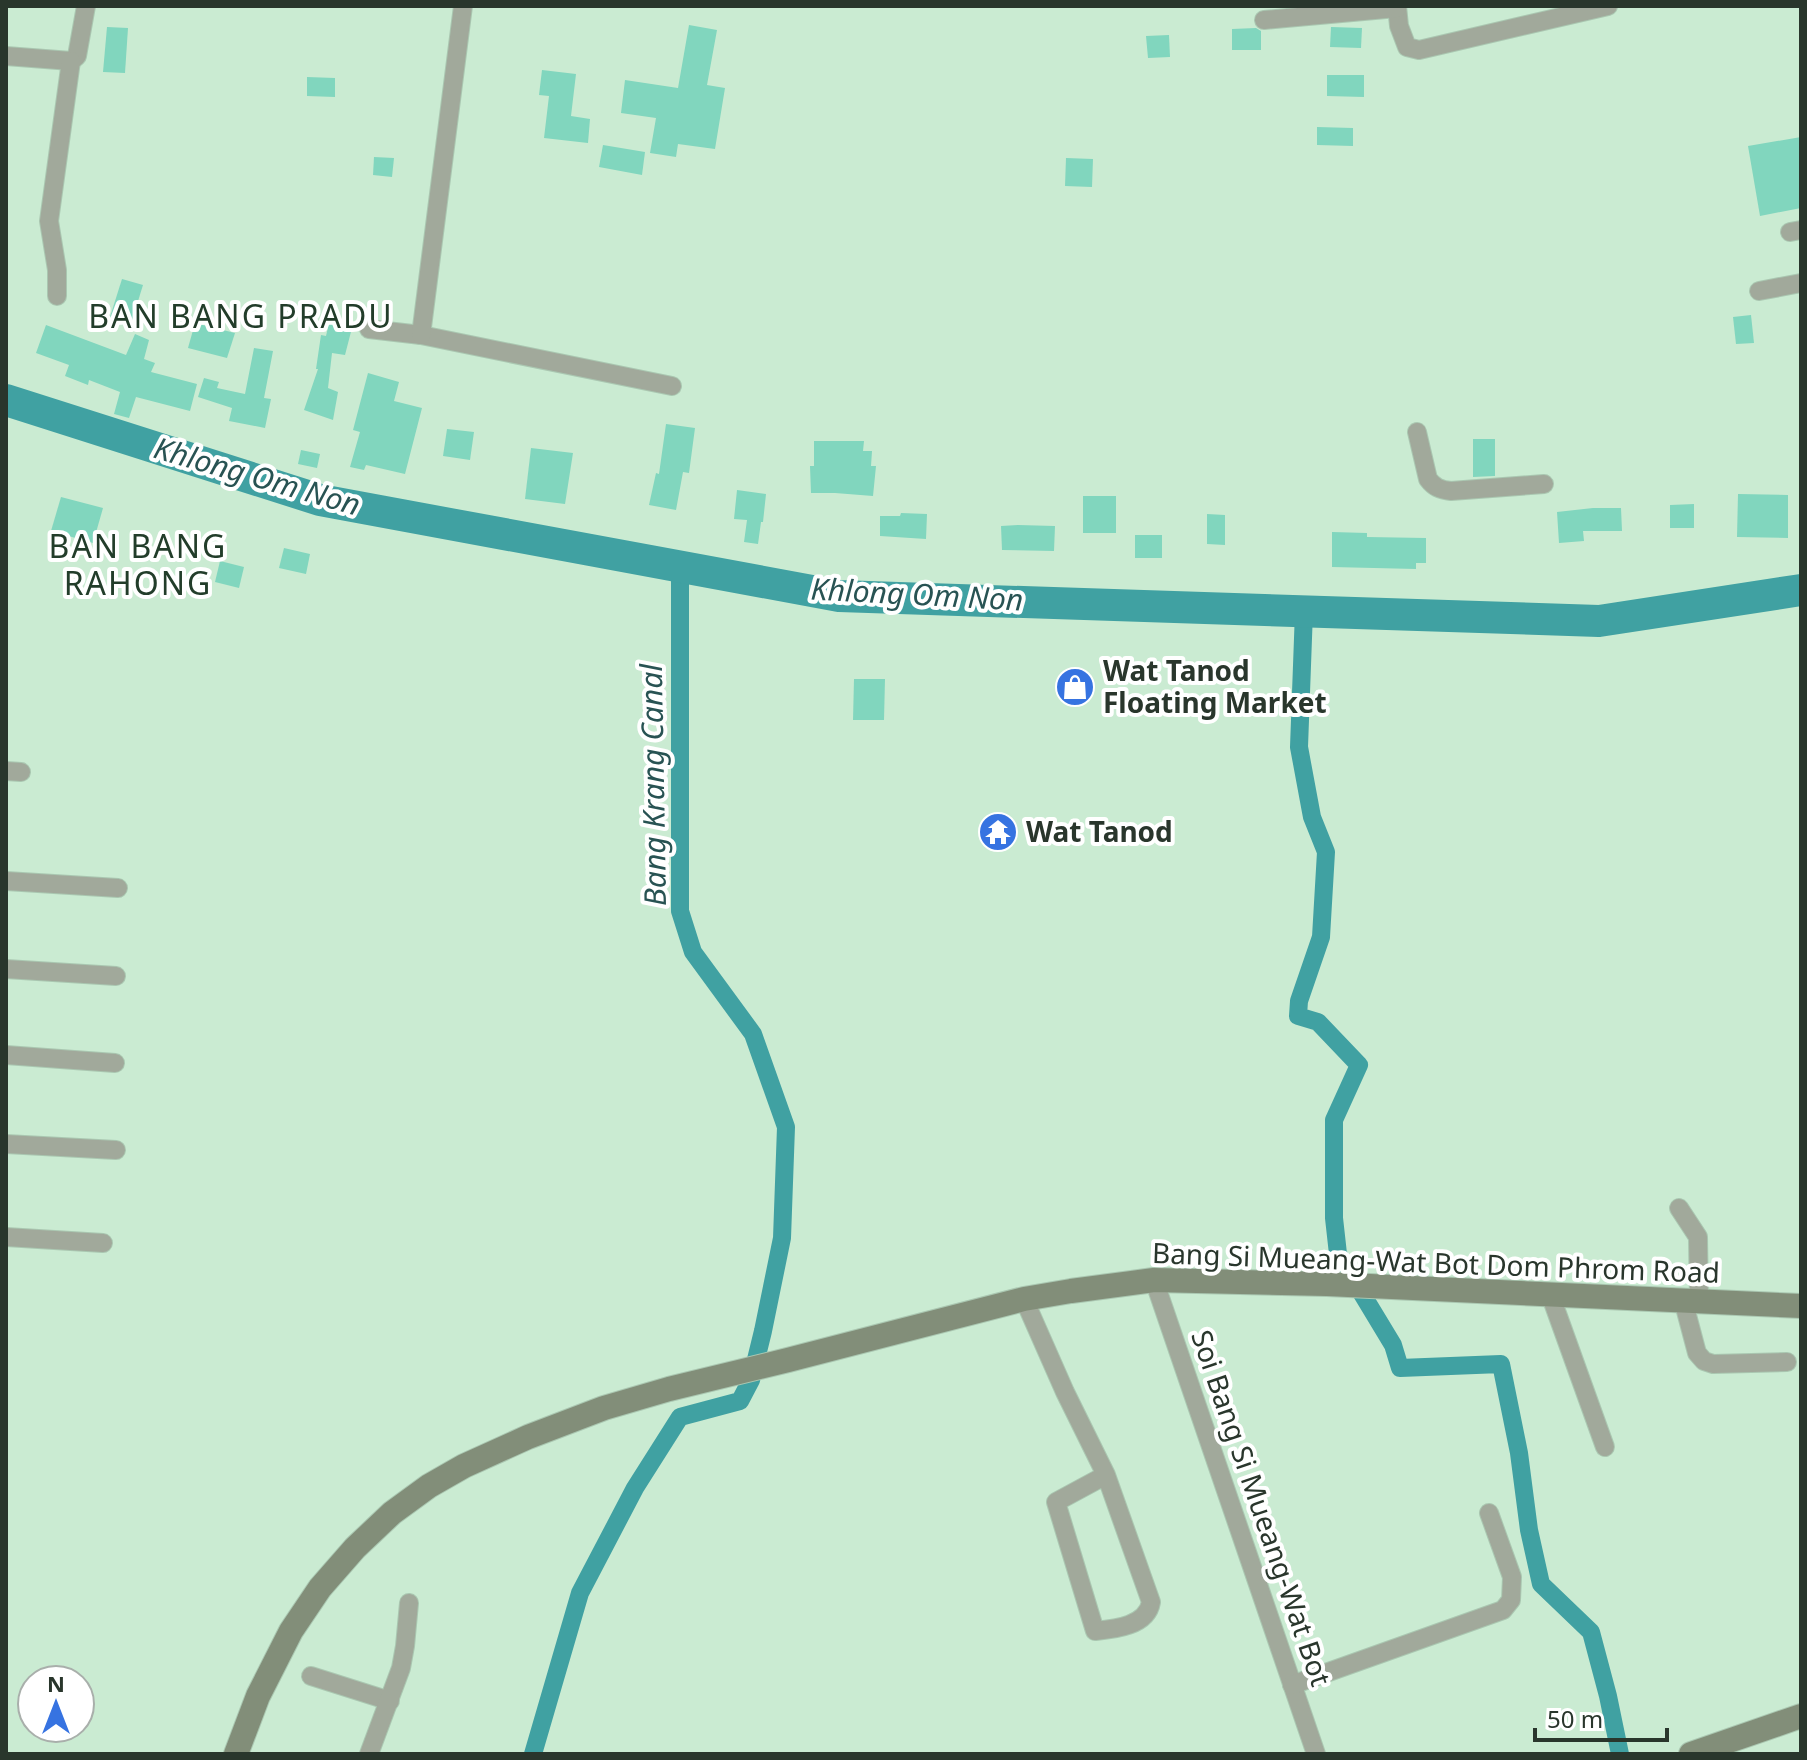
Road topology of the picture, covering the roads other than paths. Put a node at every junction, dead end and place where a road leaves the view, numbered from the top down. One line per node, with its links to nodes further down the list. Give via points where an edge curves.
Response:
1 (86, 6): 7 (street, via 77,56)
2 (463, 6): 12 (street)
3 (1608, 6): 4 (street, via 1419,50 1407,47)
4 (1397, 7): 5 (street)
5 (1264, 20)
6 (6, 56): 7 (street)
7 (71, 61): 10 (street, via 49,221)
8 (1801, 283): 9 (street)
9 (1759, 291)
10 (57, 296)
11 (369, 329): 12 (street)
12 (421, 335): 13 (street)
13 (672, 386)
14 (1417, 432): 15 (street, via 1428,479 1441,490)
15 (1544, 484)
16 (6, 881): 17 (street)
17 (118, 888)
18 (6, 969): 19 (street)
19 (116, 976)
20 (6, 1055): 21 (street)
21 (115, 1063)
22 (6, 1144): 23 (street)
23 (116, 1150)
24 (1679, 1208): 30 (street, via 1698,1237)
25 (6, 1237): 26 (street)
26 (103, 1243)
27 (1154, 1280): 28 (street, Bang Si Mueang-Wat Bot Dom Phrom Road); 29 (street, Bang Si Mueang-Wat Bot Dom Phrom Road); 38 (street, Soi Bang Si Mueang-Wat Bot)
28 (1550, 1294): 30 (street, Bang Si Mueang-Wat Bot Dom Phrom Road); 33 (street)
29 (1024, 1299): 34 (street); 41 (street, Bang Si Mueang-Wat Bot Dom Phrom Road, via 604,1408 528,1437 429,1486 392,1513 329,1578 291,1631)
30 (1691, 1301): 31 (street, Bang Si Mueang-Wat Bot Dom Phrom Road); 32 (street, via 1697,1353 1704,1361)
31 (1801, 1306)
32 (1787, 1362)
33 (1605, 1447)
34 (1106, 1475): 34 (street, via 1151,1602 1149,1610 1129,1625 1095,1631 1056,1502)
35 (1489, 1513): 38 (street, via 1512,1577 1511,1600 1503,1610)
36 (409, 1603): 39 (street, via 403,1657)
37 (311, 1676): 39 (street)
38 (1292, 1685): 43 (street, Soi Bang Si Mueang-Wat Bot)
39 (390, 1701): 42 (street)
40 (1801, 1716): 44 (street)
41 (236, 1754)
42 (369, 1754)
43 (1316, 1754)
44 (1691, 1754)

